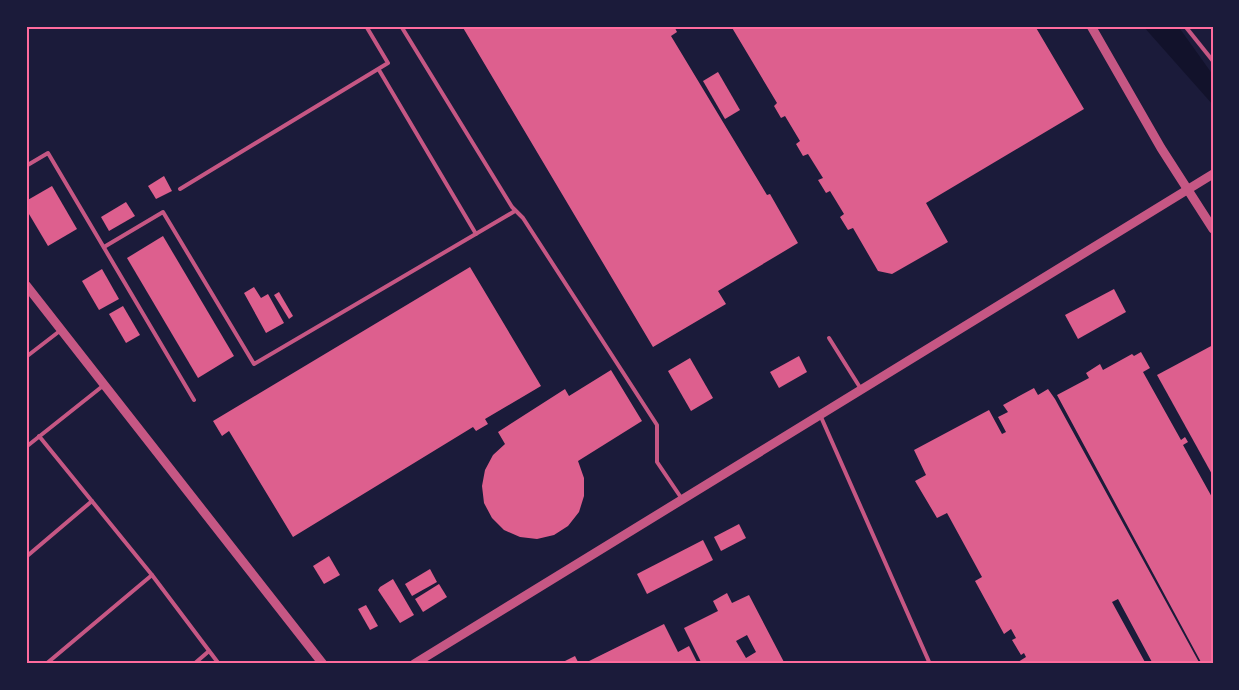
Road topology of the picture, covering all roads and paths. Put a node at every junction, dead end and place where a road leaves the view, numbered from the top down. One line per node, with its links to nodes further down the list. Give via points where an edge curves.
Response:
1 (366, 26): 6 (lane, via 388,63)
2 (401, 26): 11 (lane)
3 (1091, 26): 10 (street)
4 (1185, 26): 5 (lane)
5 (1213, 61)
6 (379, 70): 9 (lane); 13 (lane)
7 (26, 166): 14 (lane, via 48,153)
8 (1213, 174): 10 (street)
9 (180, 189)
10 (1187, 189): 12 (street); 20 (street)
11 (515, 211): 13 (lane); 25 (lane, via 523,218 657,425 657,462)
12 (1213, 229)
13 (476, 234): 14 (lane, via 254,364 164,212)
14 (104, 246): 21 (lane)
15 (26, 285): 16 (street)
16 (62, 330): 18 (lane); 19 (street)
17 (829, 338): 20 (lane)
18 (26, 357)
19 (104, 385): 23 (lane); 33 (street)
20 (862, 390): 22 (street)
21 (194, 400)
22 (820, 416): 25 (street); 35 (lane)
23 (39, 436): 24 (lane); 26 (lane)
24 (26, 447)
25 (682, 500): 34 (street)
26 (92, 501): 27 (lane); 28 (lane)
27 (26, 557)
28 (152, 575): 29 (lane); 30 (lane)
29 (209, 650): 31 (lane); 32 (lane)
30 (46, 664)
31 (194, 664)
32 (219, 664)
33 (323, 664)
34 (414, 664)
35 (930, 664)

